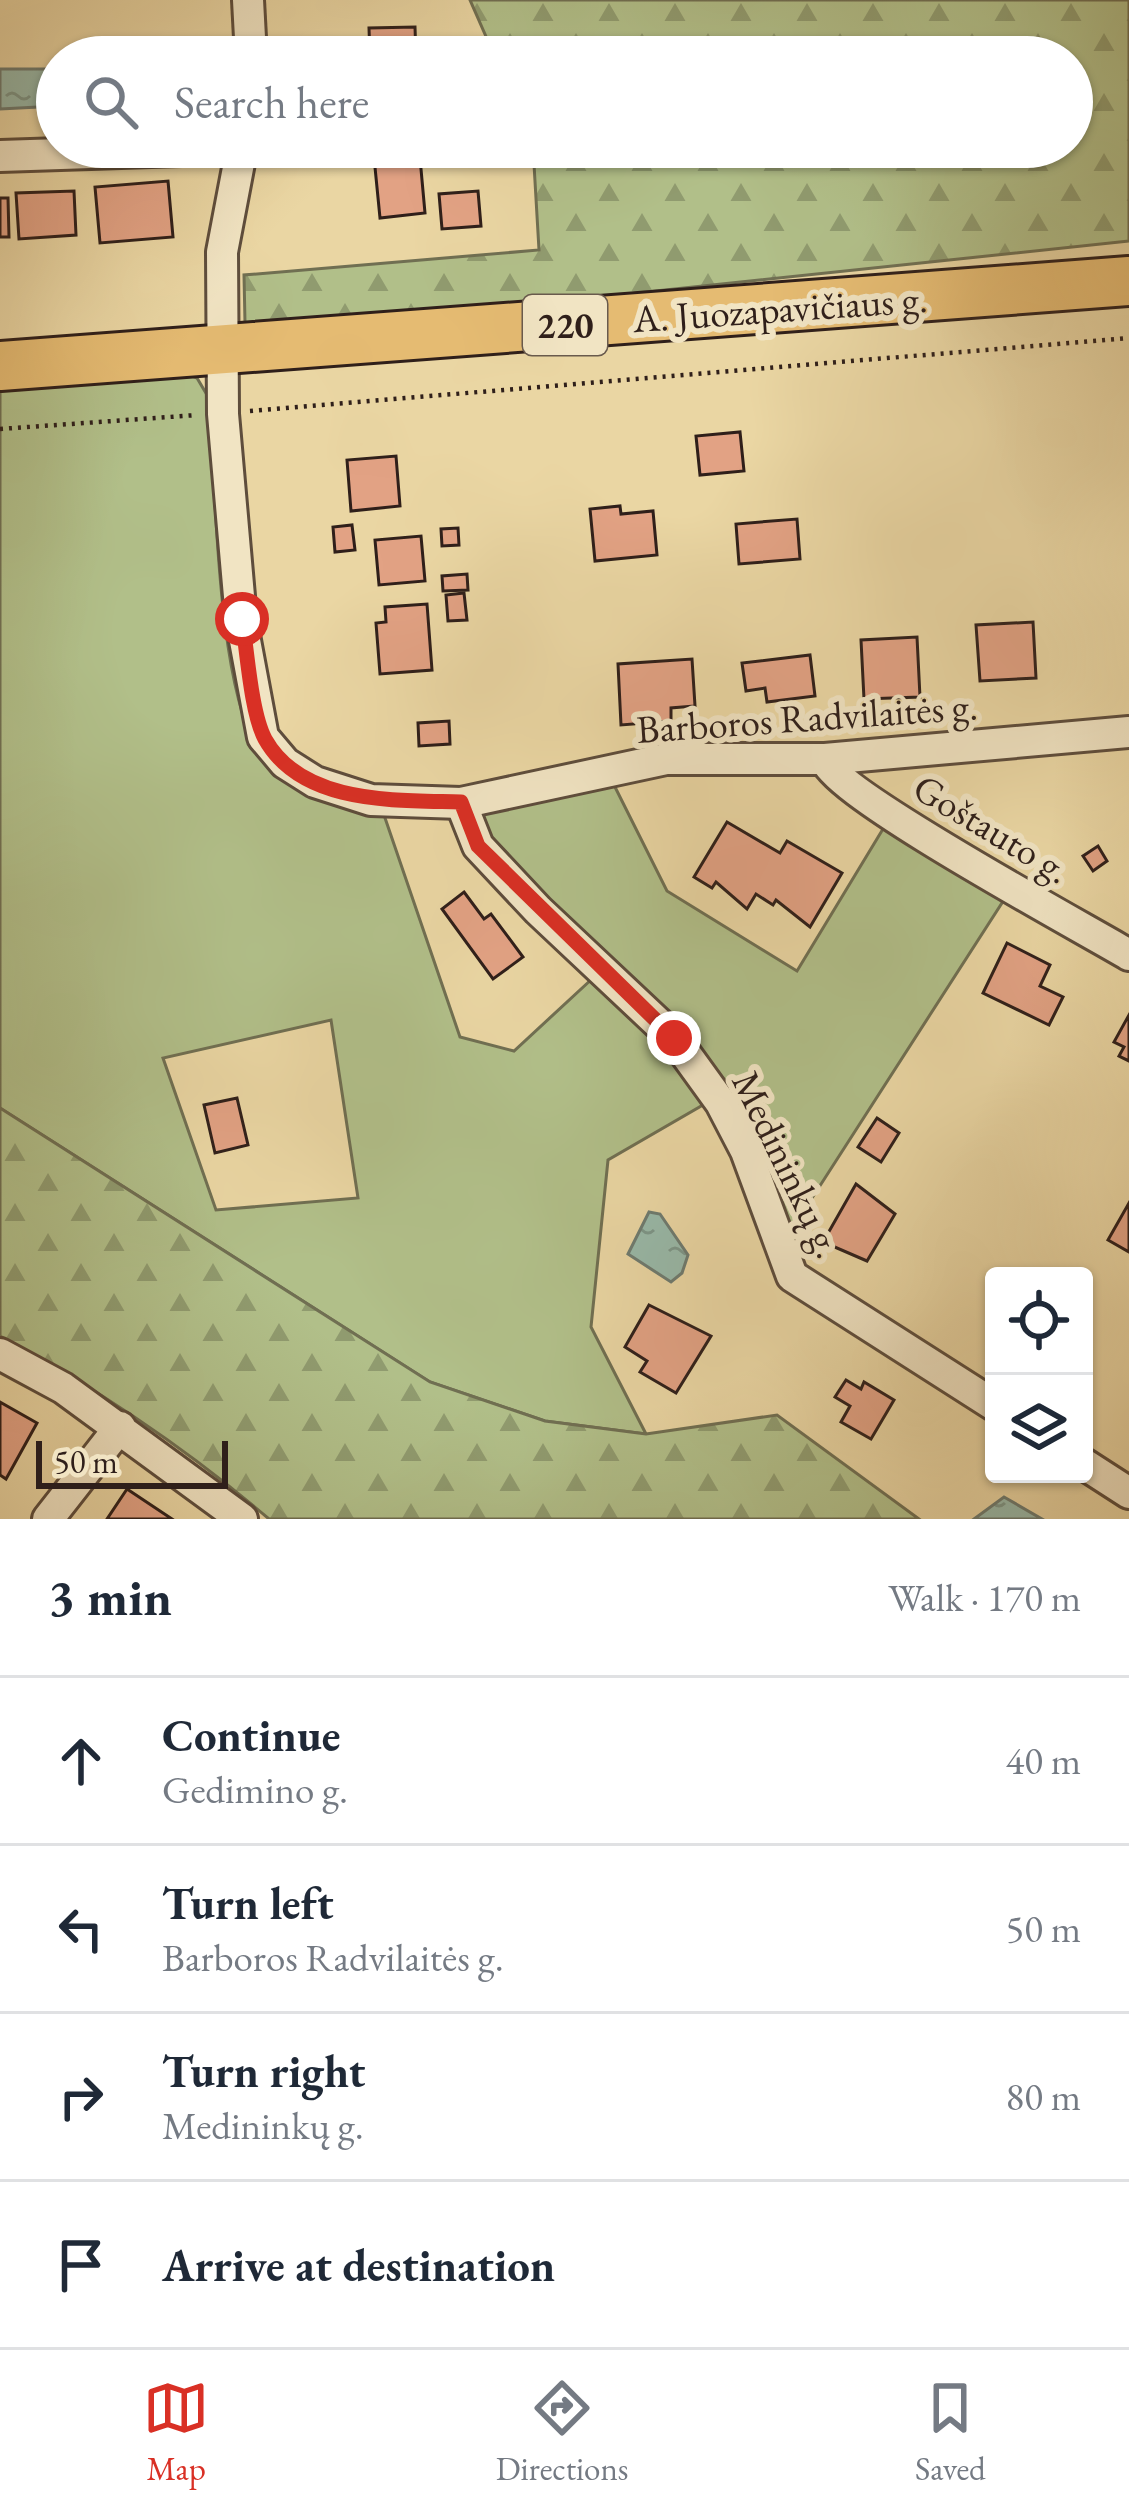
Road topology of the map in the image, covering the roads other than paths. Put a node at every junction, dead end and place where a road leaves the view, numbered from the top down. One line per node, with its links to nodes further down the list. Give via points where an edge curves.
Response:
1 (248, 0): 2 (street)
2 (250, 36)
3 (36, 156): 4 (street)
4 (0, 157)
5 (238, 168): 7 (street, via 222,252)
6 (1129, 281): 7 (main road, A. Juozapavičiaus g. / 220)
7 (221, 351): 8 (main road, A. Juozapavičiaus g. / 220); 11 (street, Barboros Radvilaitės g., via 242,619 263,737 315,782 371,800)
8 (0, 366)
9 (1129, 732): 10 (street, Barboros Radvilaitės g.)
10 (825, 759): 11 (street, Barboros Radvilaitės g., via 666,759); 12 (street, Goštauto g., via 837,779)
11 (461, 802): 14 (street, Medininkų g., via 478,846 674,1038 721,1103 792,1276)
12 (1129, 955)
13 (0, 1354): 15 (street)
14 (985, 1399)
15 (120, 1427): 18 (street); 19 (street)
16 (1093, 1470): 17 (street)
17 (1129, 1492)
18 (48, 1519)
19 (242, 1519)

